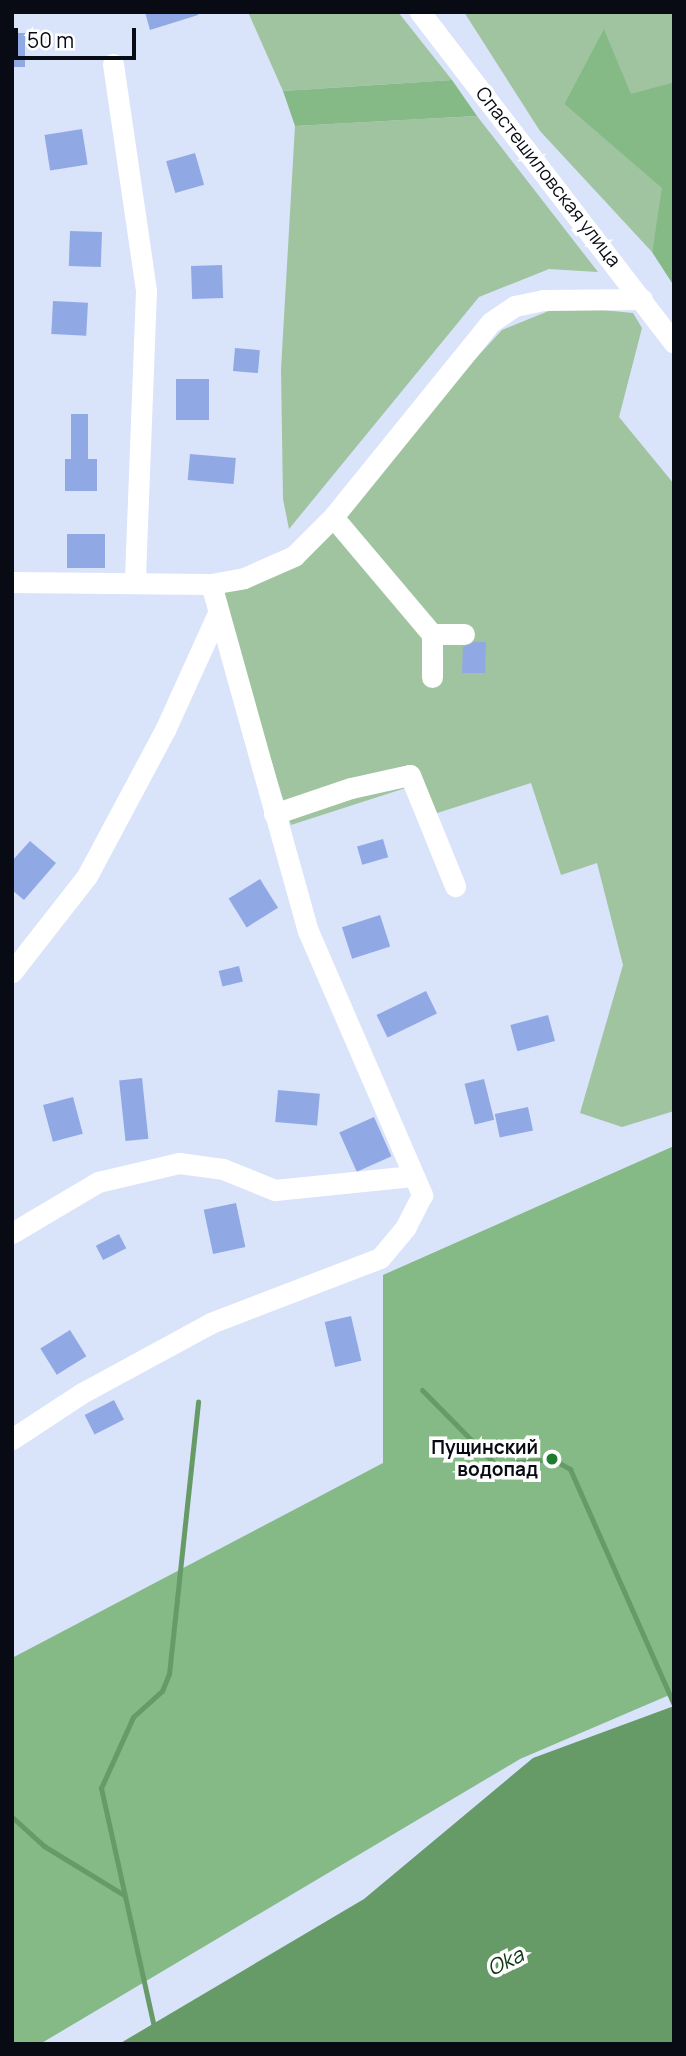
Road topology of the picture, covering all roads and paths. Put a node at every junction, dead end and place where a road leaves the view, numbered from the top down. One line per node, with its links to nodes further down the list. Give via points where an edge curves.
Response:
1 (422, 14): 3 (street, Спастешиловская улица)
2 (113, 64): 7 (street, via 146,291)
3 (642, 299): 4 (street, Спастешиловская улица); 5 (street, via 544,300 515,306 491,322)
4 (674, 343)
5 (333, 517): 8 (street, via 294,556 244,578); 10 (street)
6 (12, 582): 7 (street)
7 (135, 582): 8 (street)
8 (211, 584): 9 (street)
9 (218, 613): 13 (street); 15 (street, via 165,730 88,876)
10 (432, 634): 11 (street); 12 (street)
11 (464, 634)
12 (432, 677)
13 (274, 814): 14 (street, via 410,775); 16 (street, via 308,931)
14 (455, 886)
15 (12, 972)
16 (412, 1176): 17 (street, via 275,1190 223,1169 179,1163 99,1182); 18 (street, via 422,1195 406,1227 380,1258 211,1323 82,1393)
17 (12, 1233)
18 (12, 1439)

